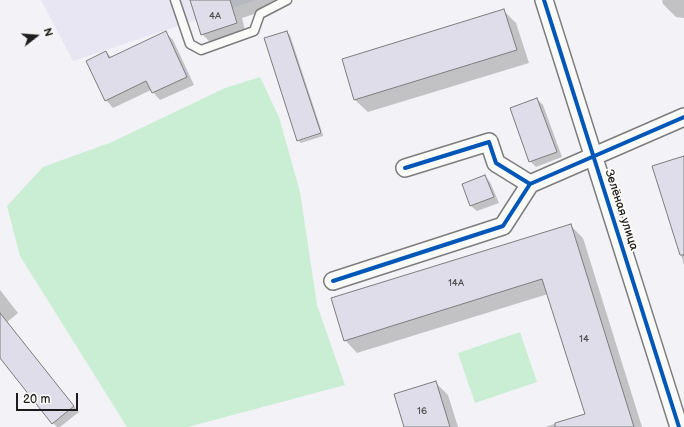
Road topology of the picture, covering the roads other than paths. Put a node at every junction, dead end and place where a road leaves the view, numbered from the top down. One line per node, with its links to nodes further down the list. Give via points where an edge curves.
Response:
1 (176, 0): 2 (lane, via 190,44 201,50 254,31 260,14)
2 (287, 0)
3 (544, 0): 5 (street, Зелёная улица)
4 (684, 118): 5 (street)
5 (594, 157): 7 (street); 9 (street, Зелёная улица)
6 (405, 168): 7 (street, via 488,142 496,163)
7 (530, 184): 8 (street, via 503,226)
8 (333, 281)
9 (679, 427)

